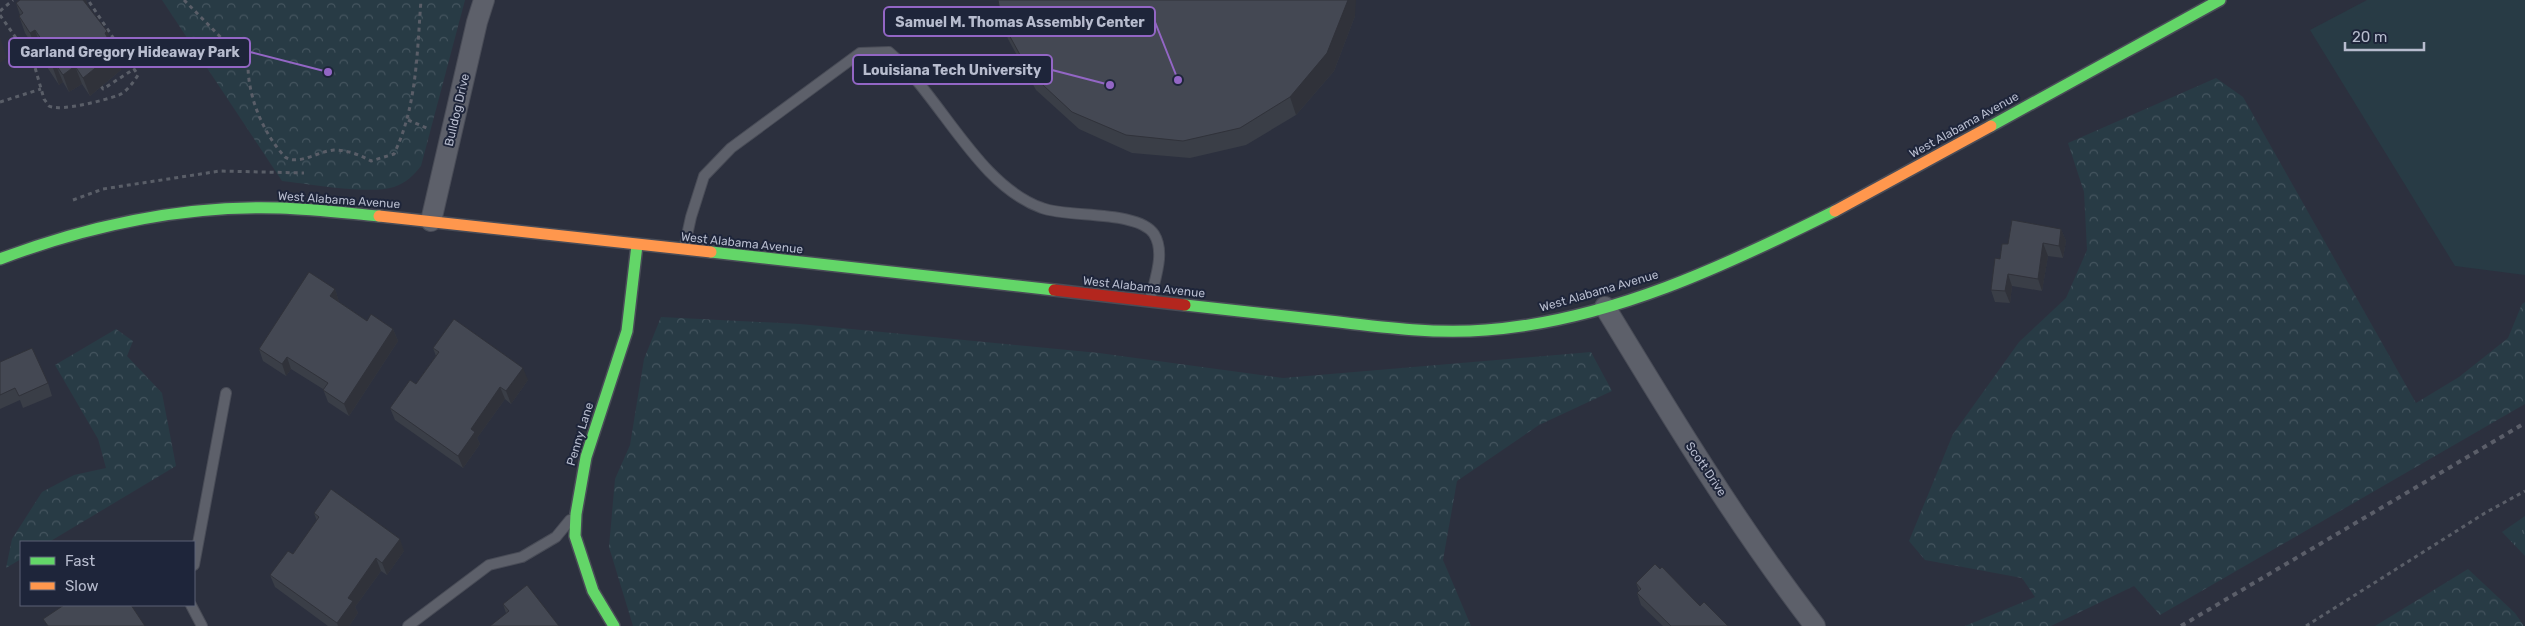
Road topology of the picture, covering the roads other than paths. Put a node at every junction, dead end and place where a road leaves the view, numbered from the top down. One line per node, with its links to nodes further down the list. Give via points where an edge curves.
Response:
1 (484, 0): 3 (street, Bulldog Drive)
2 (2220, 0): 8 (main road, West Alabama Avenue, via 1803,226 1672,285)
3 (431, 221): 4 (main road, West Alabama Avenue); 6 (main road, West Alabama Avenue, via 280,208 190,211 94,228 33,246)
4 (637, 245): 5 (main road, West Alabama Avenue); 10 (main road, Penny Lane, via 627,331 586,457)
5 (684, 250): 7 (main road, West Alabama Avenue); 7 (lane, via 704,176 731,148 860,53 889,52 907,68 973,153 1007,189 1042,208 1135,221 1154,234 1160,251)
6 (0, 260)
7 (1150, 302): 8 (main road, West Alabama Avenue, via 1401,330 1464,332 1556,320)
8 (1604, 306): 16 (street, Scott Drive, via 1702,465 1785,587)
9 (226, 393): 11 (lane)
10 (576, 514): 14 (lane, via 556,537 522,557 489,565); 15 (main road, Penny Lane, via 576,536 584,563 594,591)
11 (195, 560)
12 (192, 606): 13 (lane)
13 (202, 626)
14 (408, 626)
15 (614, 626)
16 (1816, 626)

